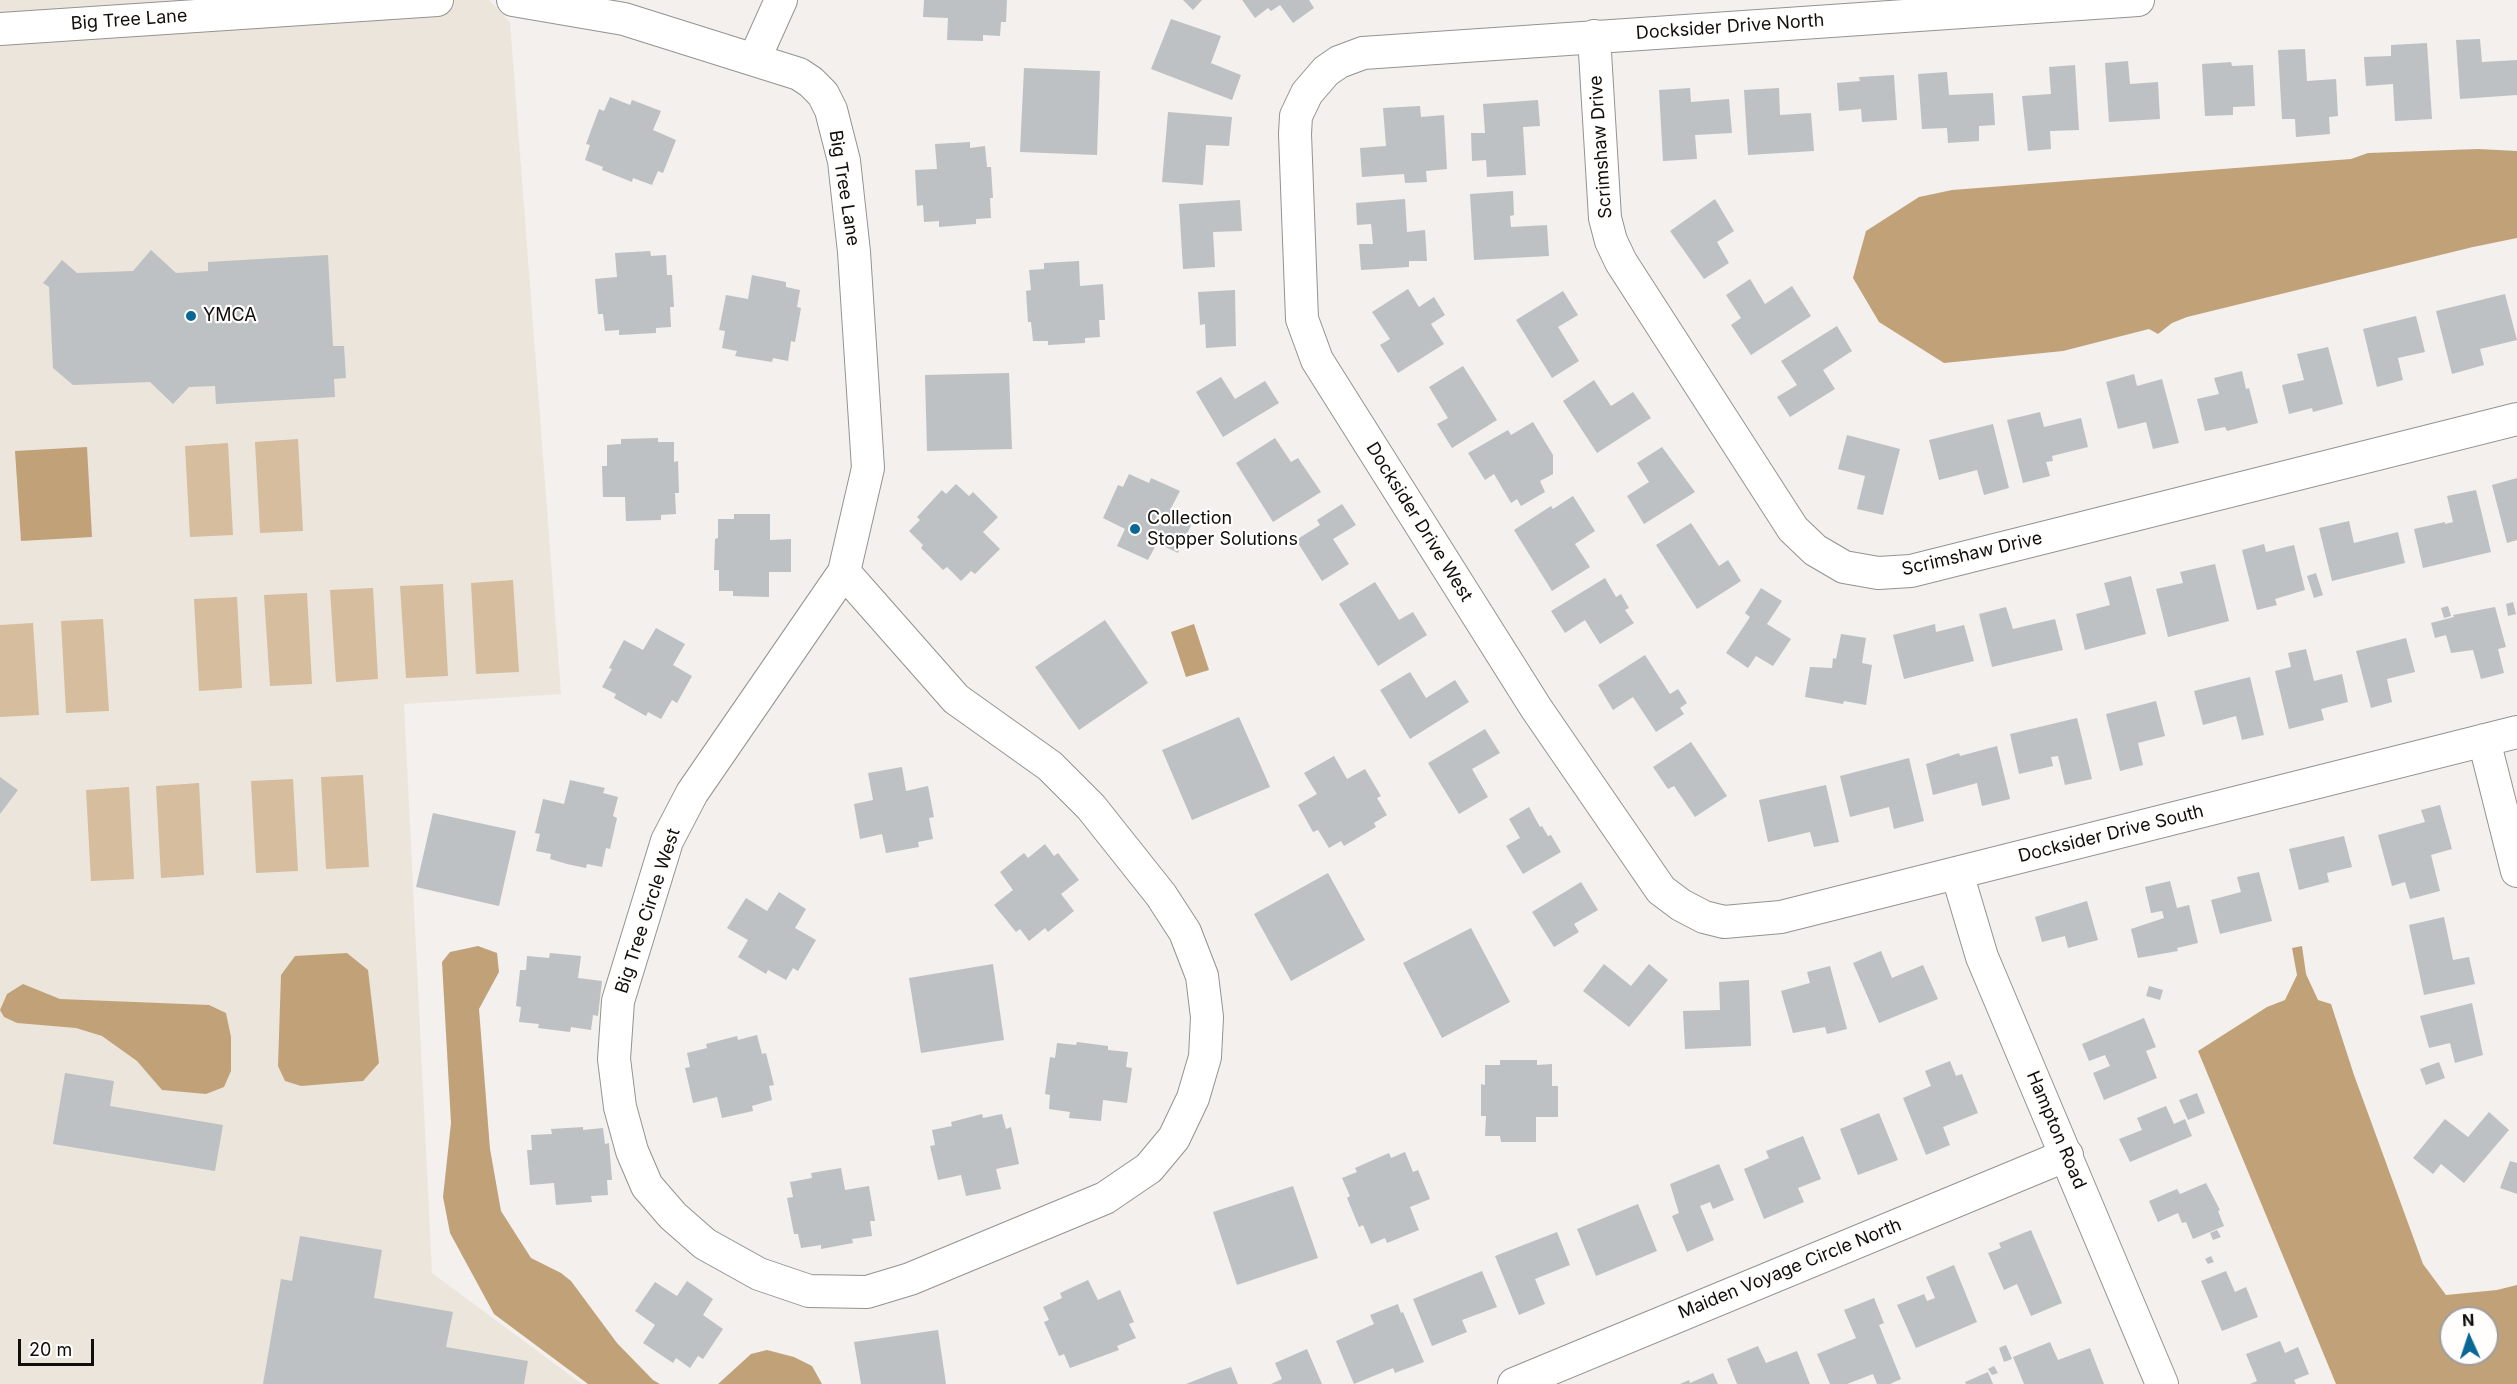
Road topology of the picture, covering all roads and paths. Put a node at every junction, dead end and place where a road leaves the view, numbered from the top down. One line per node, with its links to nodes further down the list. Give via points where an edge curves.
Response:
1 (437, 0): 5 (street, Big Tree Lane)
2 (513, 0): 7 (street, Big Tree Lane, via 624,20)
3 (781, 0): 7 (street)
4 (2138, 0): 6 (street, Docksider Drive North)
5 (0, 29)
6 (1593, 36): 8 (street, Docksider Drive North, via 1363,53); 9 (street, Scrimshaw Drive, via 1605,218 1611,242 1793,529 1815,550 1844,567 1878,573 1911,571)
7 (754, 60): 10 (street, Big Tree Lane, via 799,74 823,94 844,161 868,468)
8 (1326, 71): 15 (street, Docksider Drive West, via 1307,93 1296,116 1295,134 1302,319 1317,360 1536,708 1661,890)
9 (2517, 419)
10 (844, 573): 10 (street, Big Tree Circle West, via 956,699 1050,766 1091,807 1161,895 1185,932 1202,976 1207,1017 1205,1057 1192,1098 1174,1138 1149,1168 1105,1198 910,1280 867,1292 809,1291 784,1284 705,1244 673,1216 647,1186 632,1151 620,1107 614,1059 618,1001 668,841 699,783)
11 (2517, 732): 12 (street, Docksider Drive South)
12 (2484, 740): 13 (street); 14 (street, Docksider Drive South)
13 (2517, 871)
14 (1957, 873): 15 (street, Docksider Drive South, via 1781,917 1724,922); 16 (street, Hampton Road, via 1983,957)
15 (1704, 917)
16 (2067, 1155): 17 (street, Maiden Voyage Circle North); 18 (street, Hampton Road)
17 (1514, 1384)
18 (2162, 1384)

